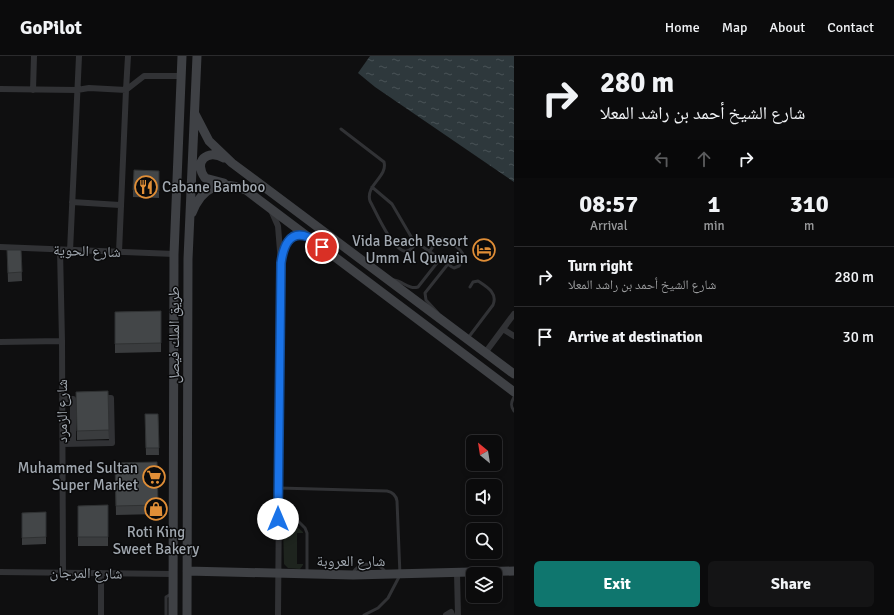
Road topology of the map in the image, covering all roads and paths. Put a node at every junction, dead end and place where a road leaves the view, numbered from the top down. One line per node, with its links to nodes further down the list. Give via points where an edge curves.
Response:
1 (34, 56): 8 (street)
2 (80, 56): 9 (street)
3 (128, 56): 10 (street)
4 (182, 56): 6 (main road, طريق الملك فيصل)
5 (197, 56): 11 (main road, طريق الملك فيصل)
6 (181, 76): 10 (street, via 144,76); 27 (main road, طريق الملك فيصل)
7 (0, 89): 8 (street)
8 (33, 90): 9 (street)
9 (77, 90): 10 (street); 16 (street)
10 (126, 90): 17 (street)
11 (194, 113): 13 (main road, via 210,141); 19 (main road, طريق الملك فيصل)
12 (341, 129): 15 (lane, via 384,162 384,170)
13 (232, 163): 14 (main road, via 213,154 204,158 200,165 205,178); 31 (main road)
14 (226, 184): 18 (main road, via 246,190); 19 (main road, via 216,186 199,198)
15 (372, 188): 21 (lane, via 392,204); 21 (lane, via 368,194 370,201 395,246 408,251)
16 (72, 202): 17 (street); 24 (street)
17 (120, 205): 25 (street)
18 (270, 207): 20 (main road); 29 (street, via 278,226)
19 (189, 218): 53 (main road, طريق الملك فيصل)
20 (310, 238): 29 (street, via 302,236 290,239 283,249); 42 (main road)
21 (416, 242): 26 (lane)
22 (0, 247): 23 (street, شارع الحوية)
23 (60, 250): 24 (street, شارع الحوية); 39 (street, شارع الزمرد)
24 (70, 251): 25 (street, شارع الحوية)
25 (119, 252): 27 (street, شارع الحوية)
26 (429, 252): 28 (lane); 30 (lane, via 437,241 446,240 462,251 464,257 459,266 454,268)
27 (174, 254): 59 (main road, طريق الملك فيصل)
28 (440, 259): 30 (lane); 31 (lane, via 418,287 412,288 401,282)
29 (281, 263): 51 (street)
30 (448, 264): 34 (lane, via 425,296 437,311)
31 (390, 281): 34 (main road)
32 (470, 287): 37 (lane, via 473,282 478,281 492,291 495,299)
33 (514, 314): 35 (street)
34 (440, 320): 37 (main road)
35 (503, 329): 36 (street); 40 (street)
36 (514, 336)
37 (467, 340): 40 (main road)
38 (0, 342): 39 (street)
39 (62, 342): 45 (street, شارع الزمرد)
40 (485, 353): 41 (main road)
41 (514, 374)
42 (514, 392)
43 (514, 397): 48 (lane, via 511,403)
44 (96, 398): 50 (street, via 111,398 112,443)
45 (62, 399): 46 (street); 49 (street, شارع الزمرد)
46 (73, 399): 47 (street); 50 (street)
47 (80, 399)
48 (514, 411)
49 (63, 444): 50 (street); 56 (street, شارع الزمرد)
50 (73, 444)
51 (278, 488): 52 (street); 62 (lane, via 387,491 394,494 397,501)
52 (278, 519): 60 (street); 61 (lane, via 297,520 305,528 308,537)
53 (187, 571): 60 (main road, شارع العروبة); 67 (main road, طريق الملك فيصل)
54 (514, 571): 58 (main road, شارع العروبة)
55 (0, 572): 56 (street, شارع المرجان)
56 (63, 573): 57 (street, شارع المرجان)
57 (101, 573): 59 (street, شارع المرجان); 64 (street)
58 (457, 573): 62 (main road, شارع العروبة); 72 (street)
59 (173, 574): 63 (main road, طريق الملك فيصل)
60 (278, 574): 61 (main road, شارع العروبة); 68 (street)
61 (307, 574): 62 (main road, شارع العروبة)
62 (400, 575): 69 (lane, via 388,598 378,608)
63 (173, 593): 65 (lane, via 166,597); 66 (main road, طريق الملك فيصل)
64 (101, 615)
65 (166, 615)
66 (173, 615)
67 (187, 615)
68 (278, 615)
69 (364, 615)
70 (446, 615): 71 (street, via 451,612)
71 (452, 615)
72 (458, 615)

